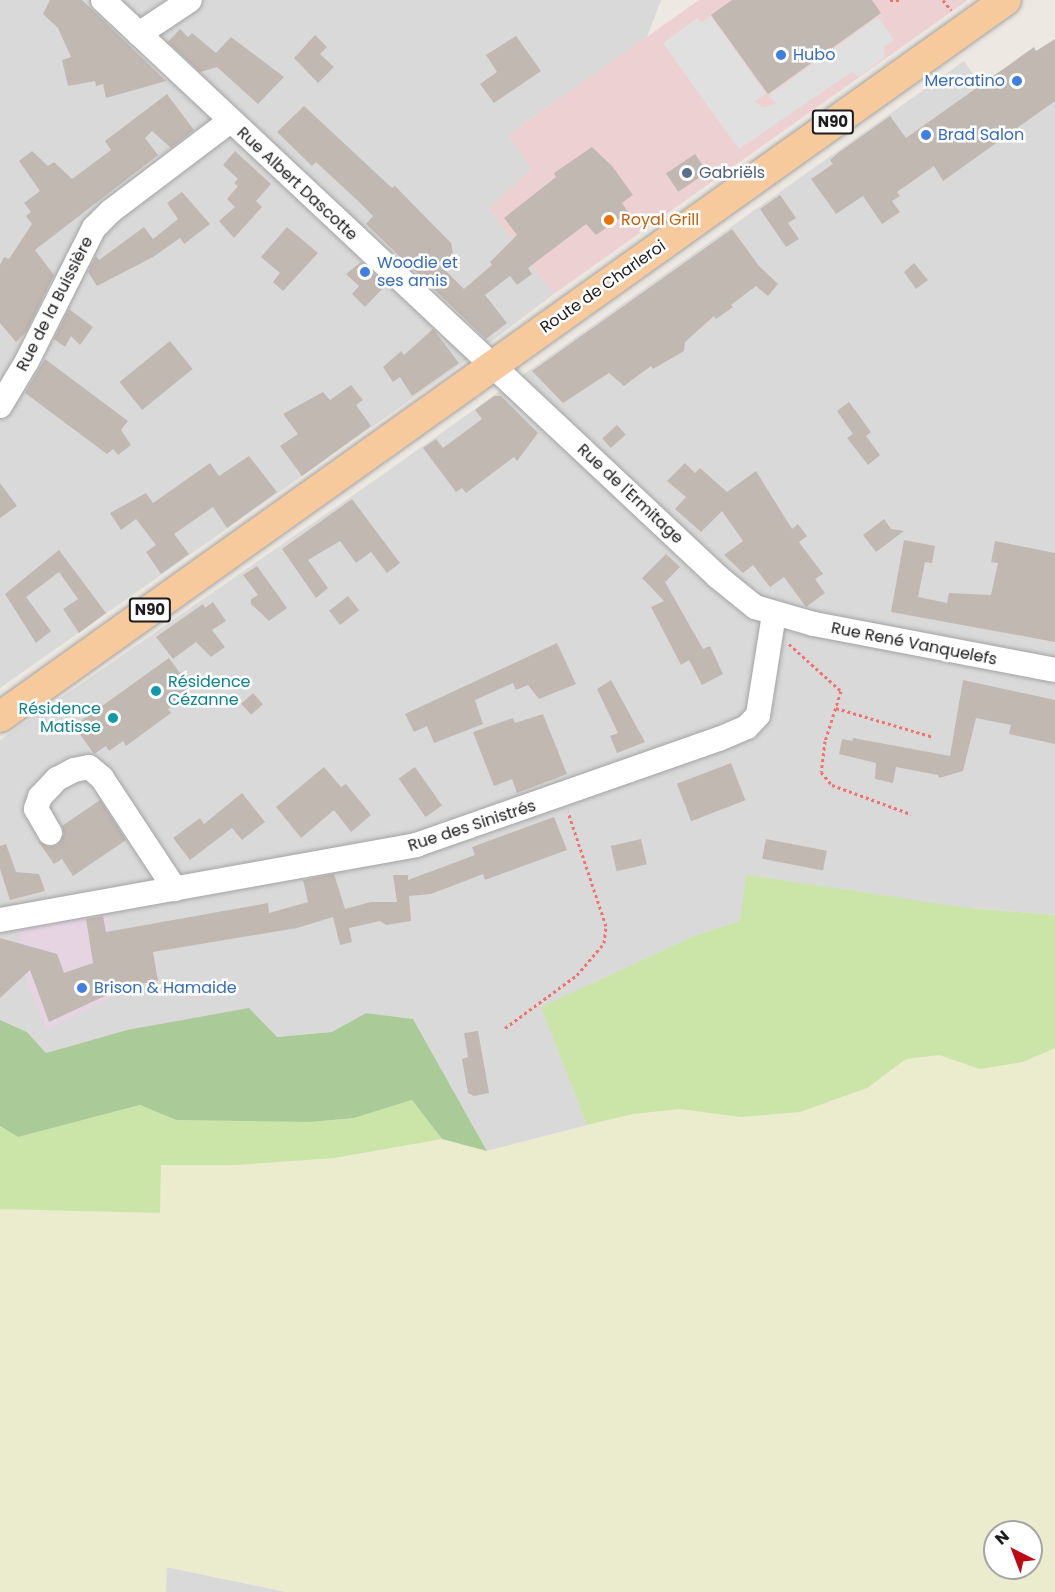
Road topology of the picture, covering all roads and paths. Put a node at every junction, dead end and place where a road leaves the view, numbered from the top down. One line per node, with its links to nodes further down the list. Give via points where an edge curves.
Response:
1 (103, 0): 6 (street, Rue Albert Dascotte)
2 (190, 0): 6 (street)
3 (890, 0): 4 (path)
4 (900, 0)
5 (1006, 0): 8 (main road, Route de Charleroi / N90)
6 (139, 34): 7 (street, Rue Albert Dascotte)
7 (230, 121): 8 (street, Rue Albert Dascotte); 9 (street, Rue de la Buissière, via 94,228)
8 (493, 365): 10 (street, Rue de l'Ermitage); 13 (main road, N90)
9 (0, 406)
10 (772, 626): 11 (street, Rue René Vanquelefs); 12 (path, via 841,691); 15 (street, Rue des Sinistrés, via 758,716 747,727)
11 (1055, 670)
12 (836, 708): 14 (path); 16 (path, via 825,741 821,772 832,785)
13 (0, 717)
14 (933, 737)
15 (562, 797): 18 (street, Rue des Sinistrés, via 416,845); 20 (path, via 606,926 604,943 577,975)
16 (911, 814)
17 (50, 832): 18 (street, via 36,809 40,797 57,779 89,767 102,778)
18 (175, 889): 19 (street, Rue des Sinistrés)
19 (0, 920)
20 (505, 1028)

